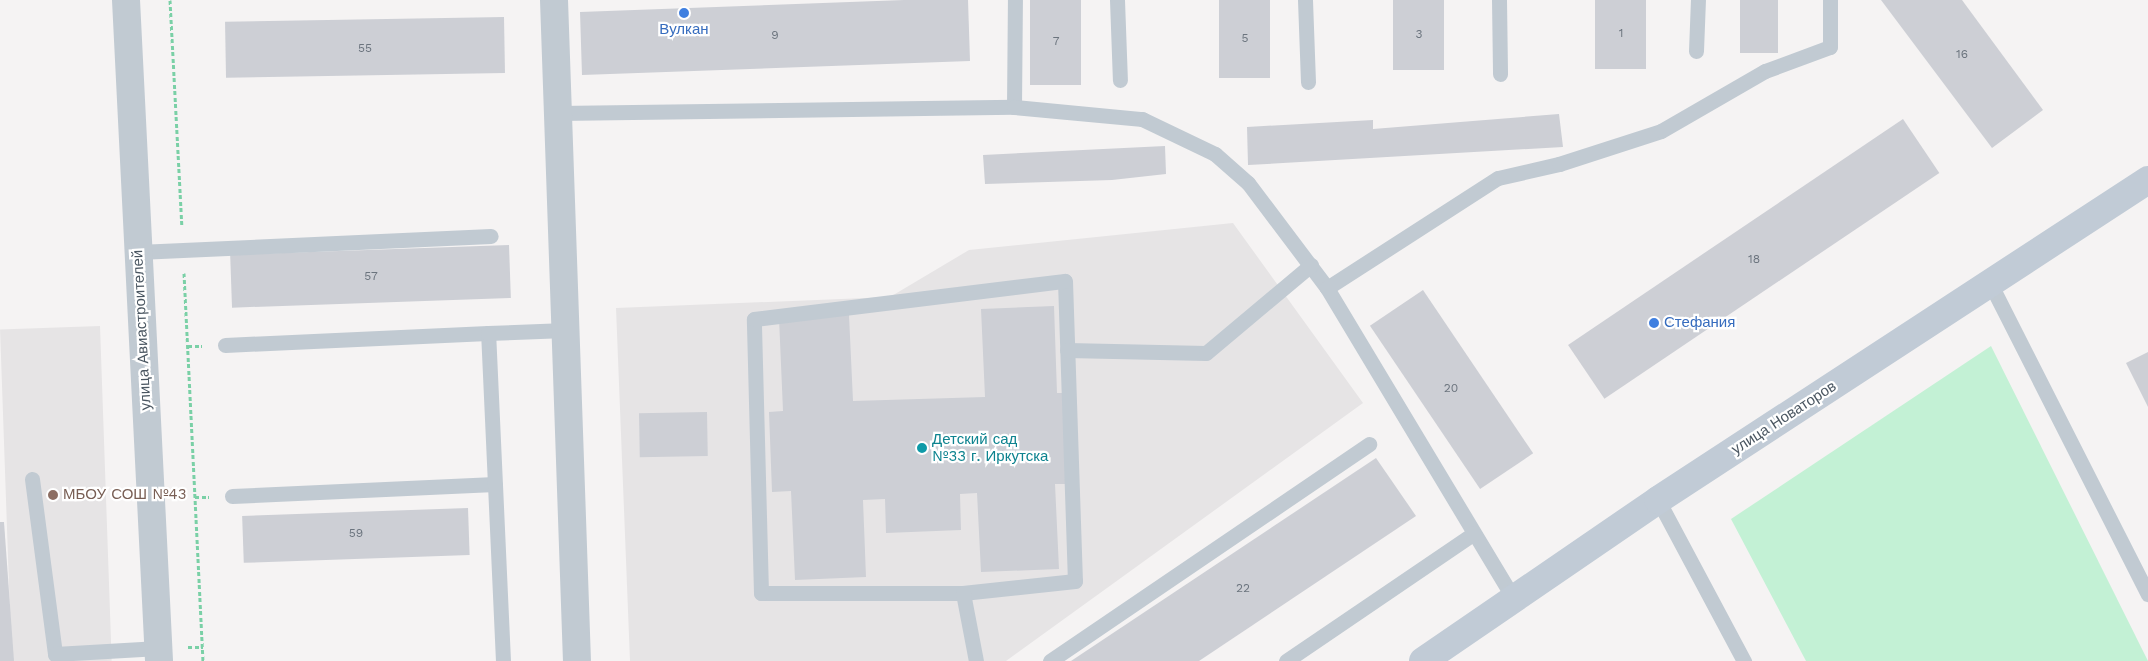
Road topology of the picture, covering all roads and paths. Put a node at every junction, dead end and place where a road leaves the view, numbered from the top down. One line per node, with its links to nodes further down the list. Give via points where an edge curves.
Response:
1 (126, 0): 19 (street, улица Авиастроителей)
2 (170, 0): 18 (path)
3 (554, 0): 15 (street)
4 (1015, 0): 14 (lane)
5 (1117, 0): 12 (lane)
6 (1305, 0): 13 (lane)
7 (1499, 0): 11 (lane)
8 (1698, 0): 10 (lane)
9 (1830, 0): 22 (lane, via 1830,46 1765,71 1661,131 1559,164 1498,178)
10 (1696, 50)
11 (1500, 74)
12 (1120, 80)
13 (1308, 82)
14 (1014, 107): 15 (lane); 20 (lane, via 1142,119 1215,154 1248,183)
15 (558, 113): 23 (street)
16 (2148, 180): 21 (main road, улица Новаторов)
17 (491, 236): 18 (lane)
18 (183, 250): 19 (lane); 37 (path)
19 (138, 252): 36 (street, улица Авиастроителей)
20 (1311, 266): 22 (lane); 26 (lane, via 1206,353)
21 (1990, 283): 31 (main road, улица Новаторов); 34 (lane)
22 (1327, 288): 32 (lane)
23 (566, 330): 24 (lane); 39 (street)
24 (488, 333): 25 (lane); 29 (lane)
25 (225, 344)
26 (1067, 350): 33 (lane, via 1075,581); 33 (lane, via 1065,281 754,319 761,593)
27 (1369, 444): 41 (lane)
28 (32, 479): 36 (lane, via 55,654)
29 (495, 484): 30 (lane); 38 (lane)
30 (232, 496)
31 (1658, 500): 35 (main road, улица Новаторов); 44 (lane)
32 (1474, 533): 35 (lane); 42 (lane)
33 (964, 593): 40 (lane)
34 (2148, 594)
35 (1514, 599): 43 (main road, улица Новаторов)
36 (159, 655)
37 (203, 661)
38 (503, 661)
39 (577, 661)
40 (976, 661)
41 (1050, 661)
42 (1286, 661)
43 (1423, 661)
44 (1744, 661)

